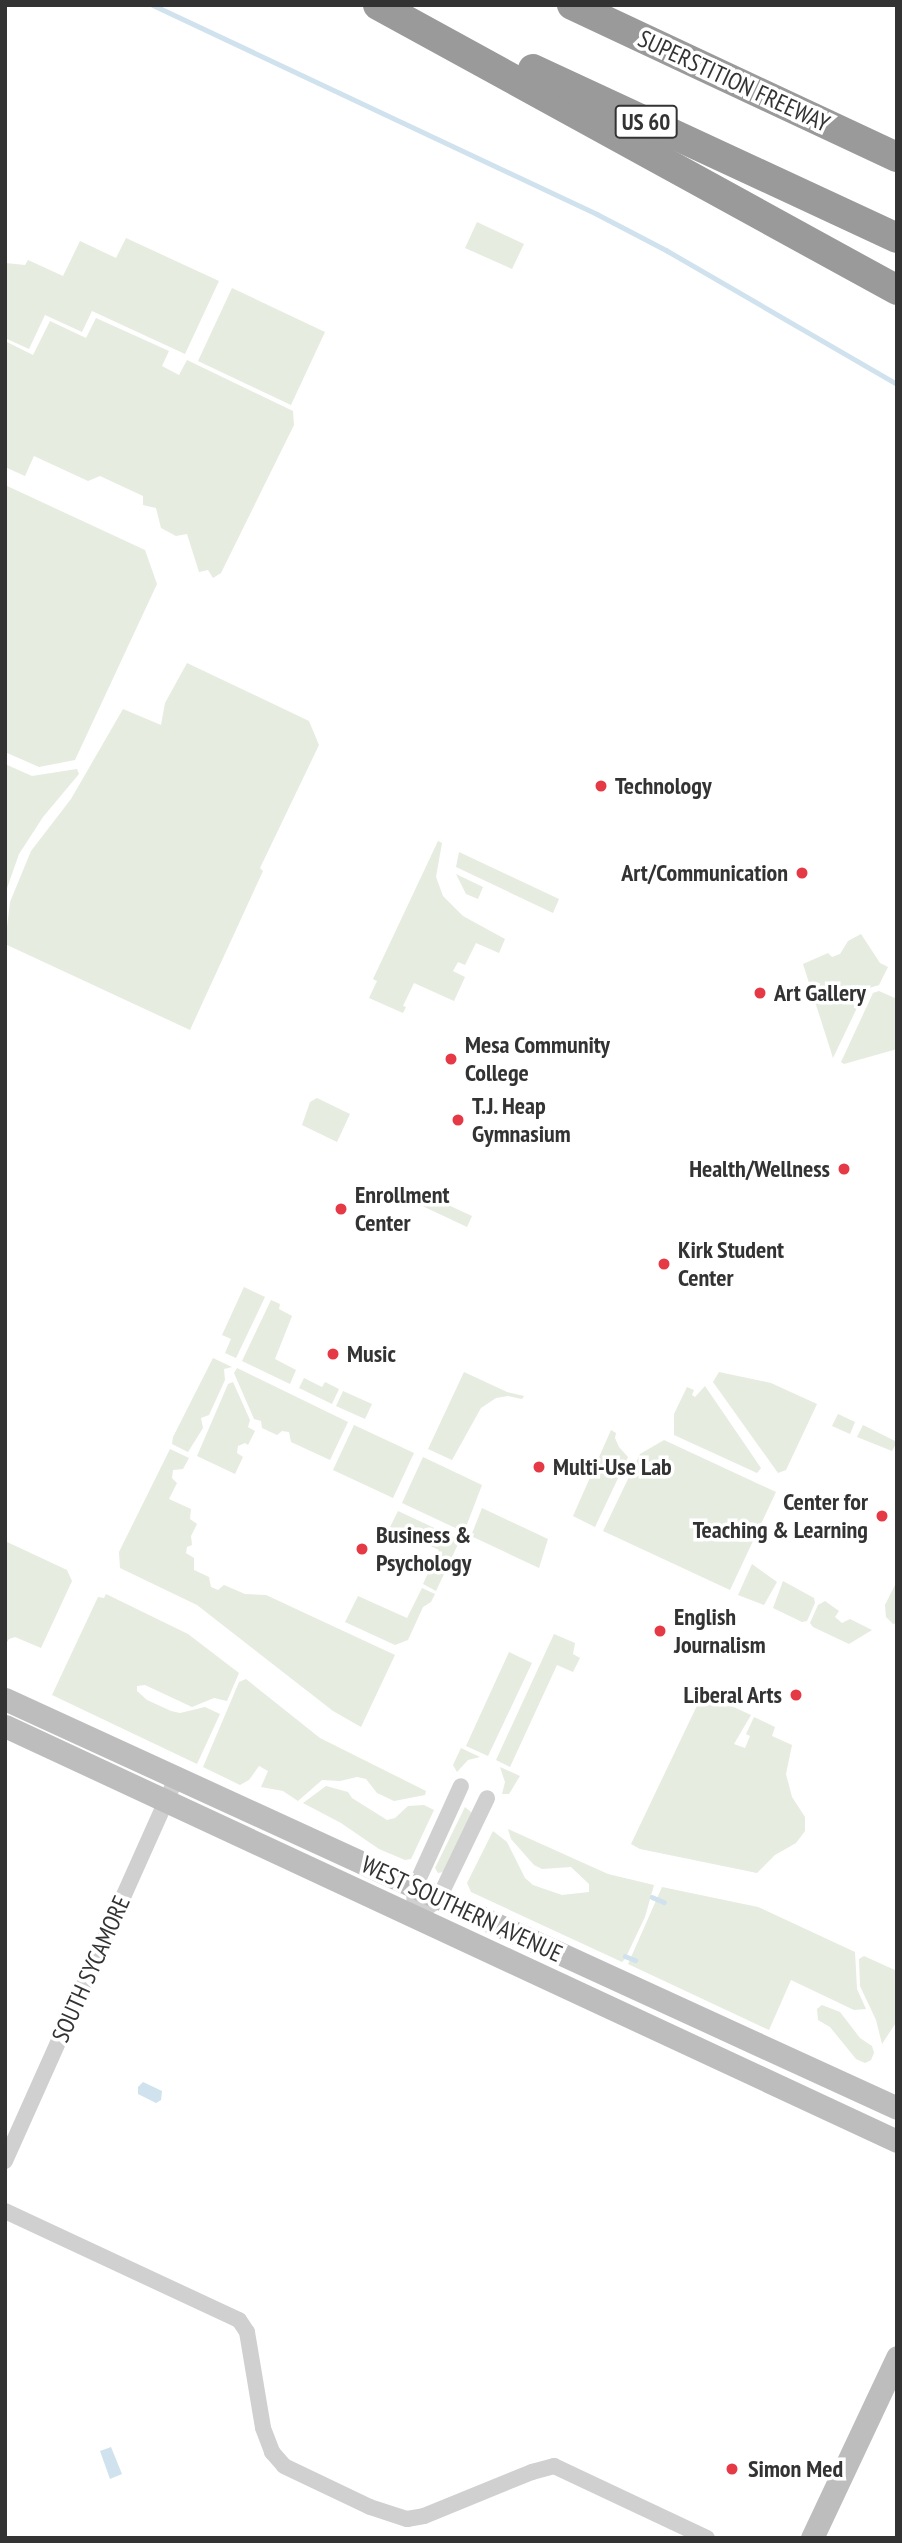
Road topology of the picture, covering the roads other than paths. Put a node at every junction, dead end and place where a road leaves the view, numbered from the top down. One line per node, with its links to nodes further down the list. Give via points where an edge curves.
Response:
1 (379, 5): 8 (highway)
2 (396, 5): 7 (highway, US 60)
3 (572, 5): 6 (highway, SUPERSTITION FREEWAY)
4 (594, 5): 5 (highway)
5 (897, 136)
6 (897, 156)
7 (897, 237)
8 (897, 290)
9 (5, 1699): 11 (main road, WEST SOUTHERN AVENUE)
10 (5, 1726): 14 (main road, WEST SOUTHERN AVENUE)
11 (176, 1779): 14 (street, SOUTH SYCAMORE); 15 (main road, WEST SOUTHERN AVENUE)
12 (461, 1786): 15 (street)
13 (487, 1798): 16 (street)
14 (167, 1800): 17 (main road, WEST SOUTHERN AVENUE); 22 (street, SOUTH SYCAMORE)
15 (414, 1889): 16 (main road, WEST SOUTHERN AVENUE); 17 (street)
16 (438, 1900): 17 (street); 19 (main road, WEST SOUTHERN AVENUE)
17 (415, 1916): 18 (main road, WEST SOUTHERN AVENUE)
18 (602, 2004): 19 (main road, via 622,1999 678,2023); 21 (main road, WEST SOUTHERN AVENUE)
19 (728, 2032): 20 (main road, WEST SOUTHERN AVENUE)
20 (897, 2108)
21 (897, 2141)
22 (5, 2161)
23 (5, 2211): 25 (street, via 239,2320 247,2332 263,2428 272,2452 284,2466 370,2507 407,2519 554,2466)
24 (897, 2357): 26 (main road)
25 (707, 2538)
26 (811, 2538)

